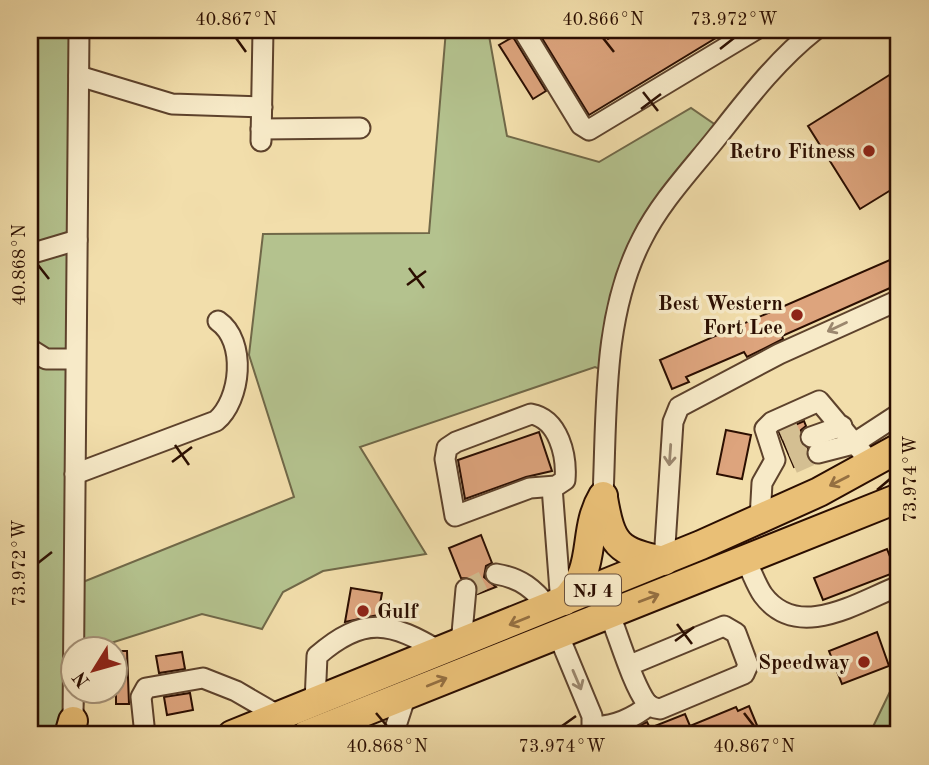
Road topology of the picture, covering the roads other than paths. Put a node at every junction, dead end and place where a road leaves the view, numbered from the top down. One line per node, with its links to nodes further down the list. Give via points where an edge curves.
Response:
1 (79, 30): 6 (street)
2 (263, 30): 7 (street)
3 (523, 30): 4 (street, via 581,125 589,130)
4 (755, 30)
5 (815, 30): 23 (street, via 766,76 642,238 625,281 613,336)
6 (79, 76): 7 (street, via 172,104); 9 (street)
7 (262, 107): 8 (street, via 261,135)
8 (360, 128)
9 (77, 240): 10 (street); 14 (street)
10 (30, 254)
11 (899, 300): 26 (street, one-way to 26, via 779,354 678,407 673,422)
12 (218, 321): 21 (street, via 234,339 237,389 226,412 216,421)
13 (30, 349): 14 (street, via 47,359)
14 (75, 359): 21 (street)
15 (827, 410): 17 (street); 18 (street); 25 (street, via 820,401 765,429 778,450 762,483)
16 (899, 415): 20 (street)
17 (842, 426): 18 (street); 20 (street)
18 (811, 437): 20 (street)
19 (899, 448): 20 (highway, NJ 4)
20 (863, 454): 25 (highway, NJ 4, one-way to 25)
21 (75, 474): 39 (street)
22 (552, 487): 22 (street, via 565,480 563,449 552,429 535,414 456,442 446,452 455,516 530,488); 32 (street)
23 (603, 496): 26 (highway, via 610,534 618,546); 32 (highway, via 592,522 585,573)
24 (899, 498): 27 (highway, NJ 4)
25 (760, 519): 26 (highway, NJ 4)
26 (664, 561): 32 (highway, NJ 4)
27 (746, 561): 29 (street, via 772,605 783,614 803,619); 31 (highway, NJ 4, one-way to 27)
28 (496, 574): 32 (street, via 515,577)
29 (899, 586)
30 (466, 589): 33 (street)
31 (610, 613): 32 (highway, NJ 4); 34 (street)
32 (556, 615): 33 (highway, NJ 4, one-way to 33); 35 (highway, NJ 4, one-way to 32); 40 (street, one-way to 40)
33 (451, 648): 36 (highway, NJ 4); 36 (street, via 377,625 335,640 317,656)
34 (630, 665): 37 (street); 37 (street, via 724,626 736,632 748,661 746,672 660,709)
35 (406, 695): 43 (highway, NJ 4); 44 (street)
36 (315, 702): 38 (highway, NJ 4)
37 (649, 705): 40 (street, via 639,714)
38 (279, 716): 41 (street, via 203,678 146,688 141,697); 42 (highway, NJ 4)
39 (73, 730)
40 (593, 731)
41 (145, 735)
42 (232, 735)
43 (306, 735)
44 (393, 735)

